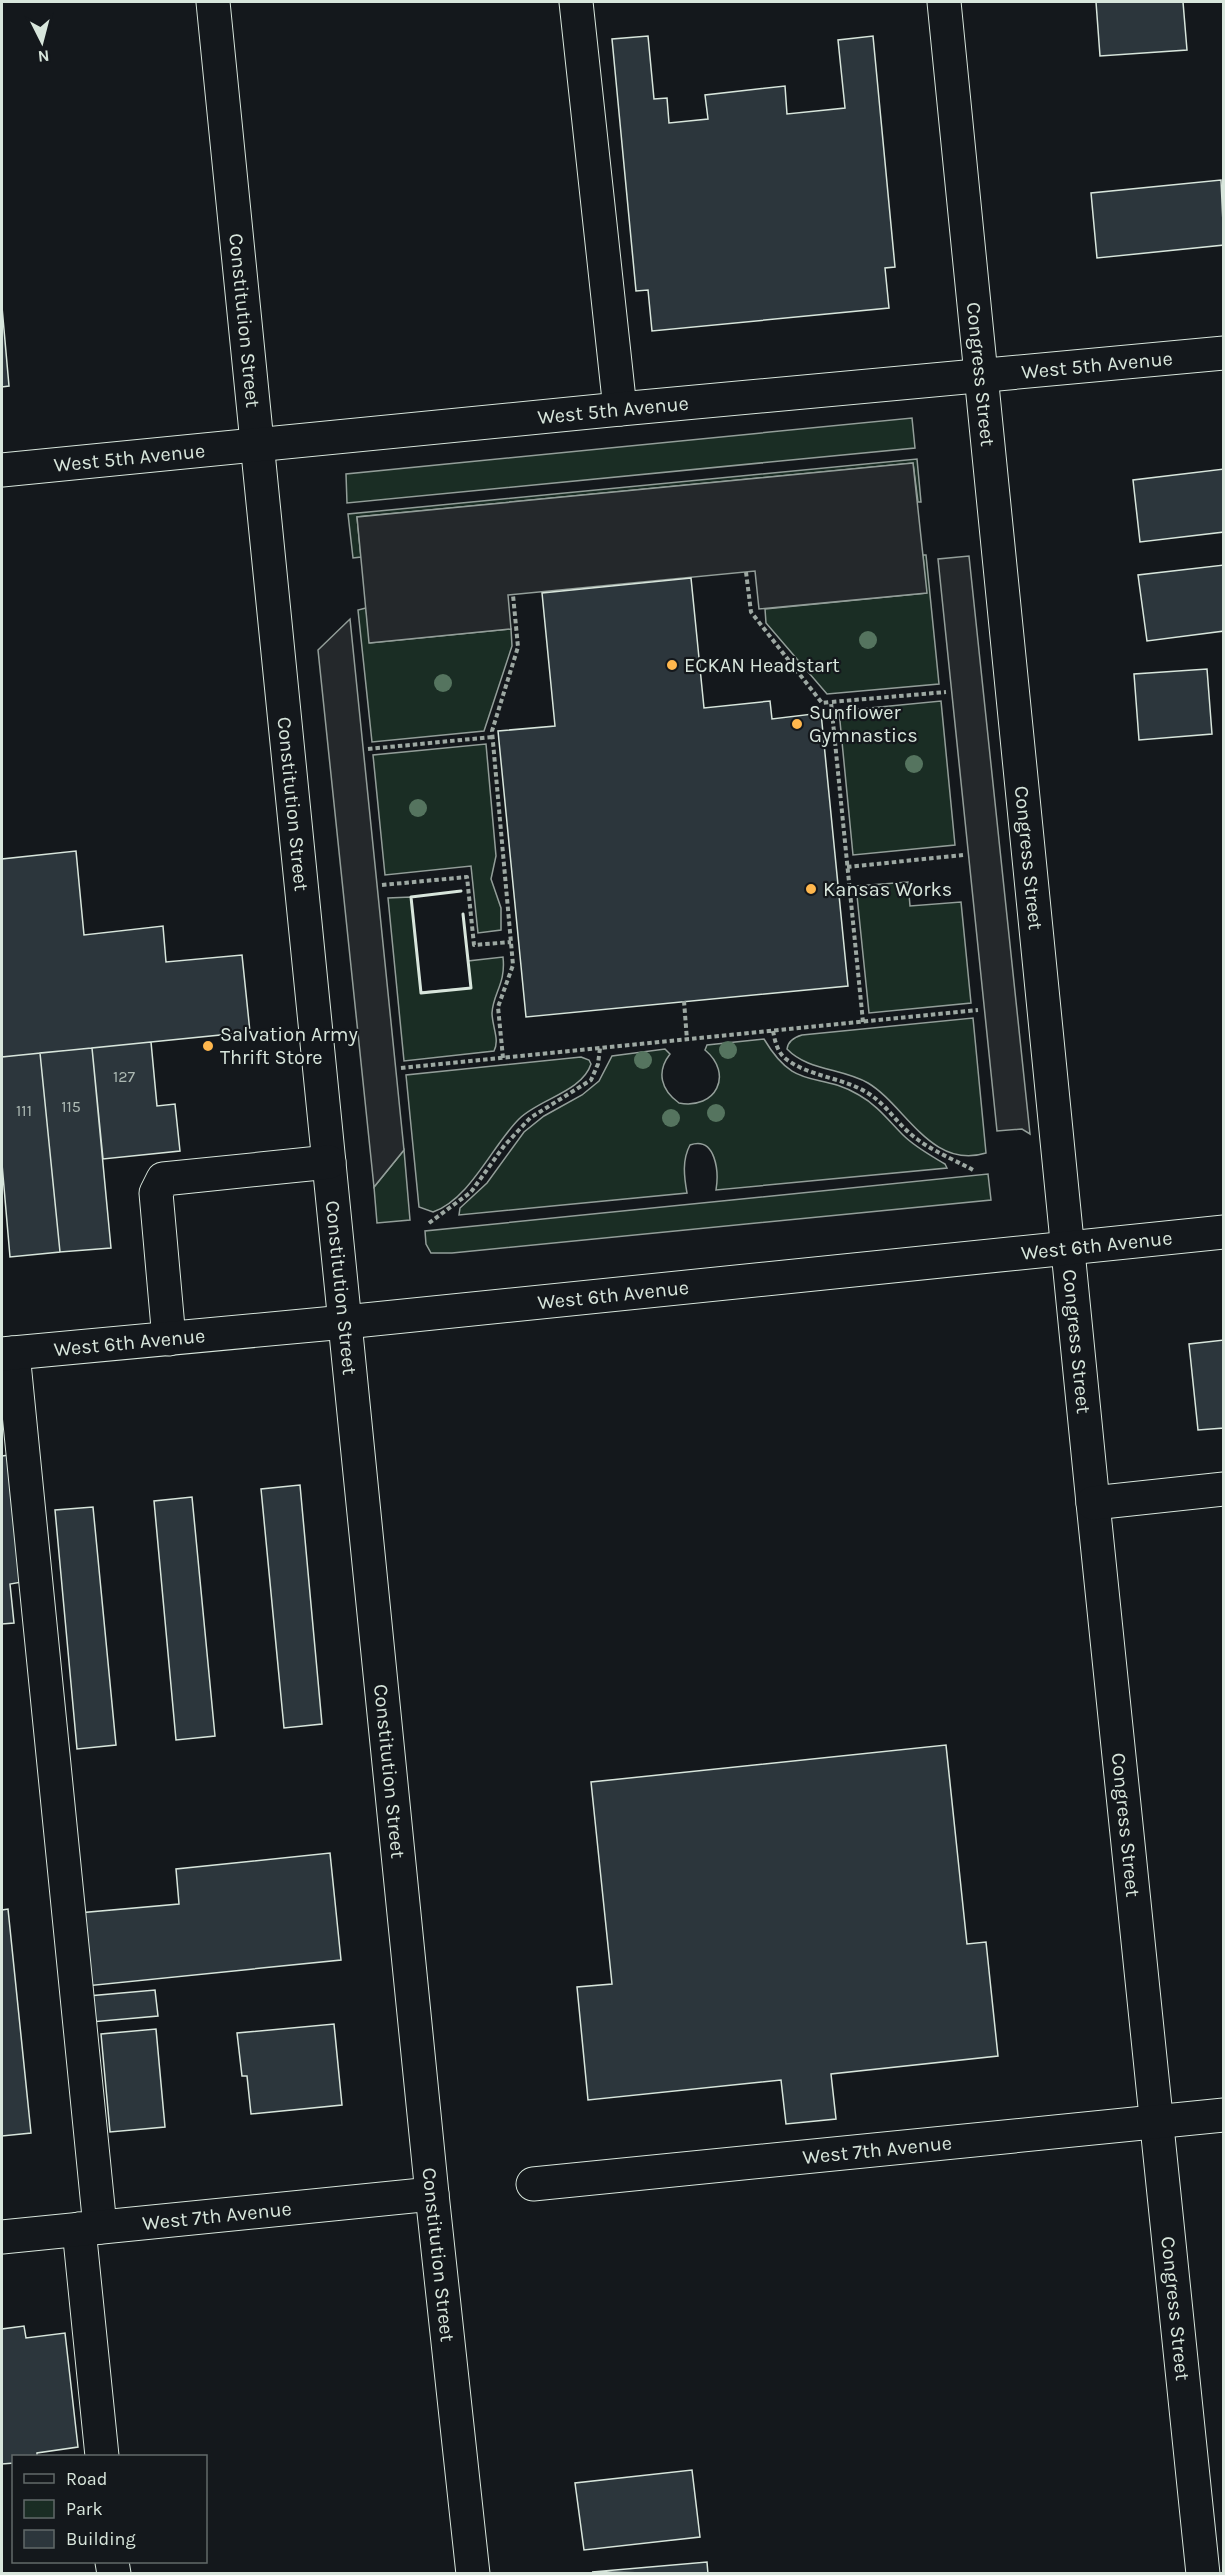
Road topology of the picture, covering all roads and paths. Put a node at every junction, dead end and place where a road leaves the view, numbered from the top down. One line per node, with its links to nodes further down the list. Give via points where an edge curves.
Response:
1 (213, 2): 7 (street, Constitution Street)
2 (576, 2): 6 (street)
3 (944, 2): 5 (street, Congress Street)
4 (1224, 353): 5 (street, West 5th Avenue)
5 (983, 376): 6 (street, West 5th Avenue); 31 (street, Congress Street)
6 (620, 409): 7 (street, West 5th Avenue)
7 (257, 445): 8 (street, West 5th Avenue); 27 (street, Constitution Street)
8 (2, 470)
9 (746, 572): 12 (path, via 751,612 822,703)
10 (513, 595): 13 (path, via 518,647)
11 (946, 692): 12 (path)
12 (831, 702): 16 (path)
13 (492, 737): 14 (path); 18 (path)
14 (368, 749)
15 (963, 855): 16 (path)
16 (848, 867): 21 (path)
17 (382, 885): 18 (path, via 467,877 474,945)
18 (511, 942): 25 (path, via 513,965 497,1015)
19 (684, 1001): 23 (path)
20 (978, 1010): 21 (path)
21 (863, 1022): 22 (path)
22 (773, 1031): 23 (path); 28 (path, via 780,1053 787,1060 811,1073 844,1081 867,1092 917,1140)
23 (687, 1040): 24 (path)
24 (600, 1048): 25 (path); 29 (path, via 591,1080 530,1118 471,1192)
25 (503, 1058): 26 (path)
26 (401, 1068)
27 (329, 1162): 32 (street, Constitution Street); 33 (street, via 163,1179 156,1193)
28 (974, 1170)
29 (429, 1223)
30 (1224, 1232): 31 (street, West 6th Avenue)
31 (1069, 1247): 32 (street, West 6th Avenue); 36 (street, Congress Street)
32 (345, 1322): 33 (street, West 6th Avenue); 40 (street, Constitution Street)
33 (169, 1339): 34 (street, West 6th Avenue)
34 (7, 1353): 41 (street)
35 (1224, 1490): 36 (street)
36 (1093, 1503): 38 (street, Congress Street)
37 (1224, 2115): 38 (street, West 7th Avenue)
38 (1158, 2122): 39 (street, West 7th Avenue); 45 (street, Congress Street)
39 (533, 2184)
40 (432, 2194): 41 (street, West 7th Avenue); 44 (street, Constitution Street)
41 (89, 2228): 42 (street, West 7th Avenue); 43 (street)
42 (2, 2237)
43 (102, 2455)
44 (473, 2574)
45 (1203, 2574)

